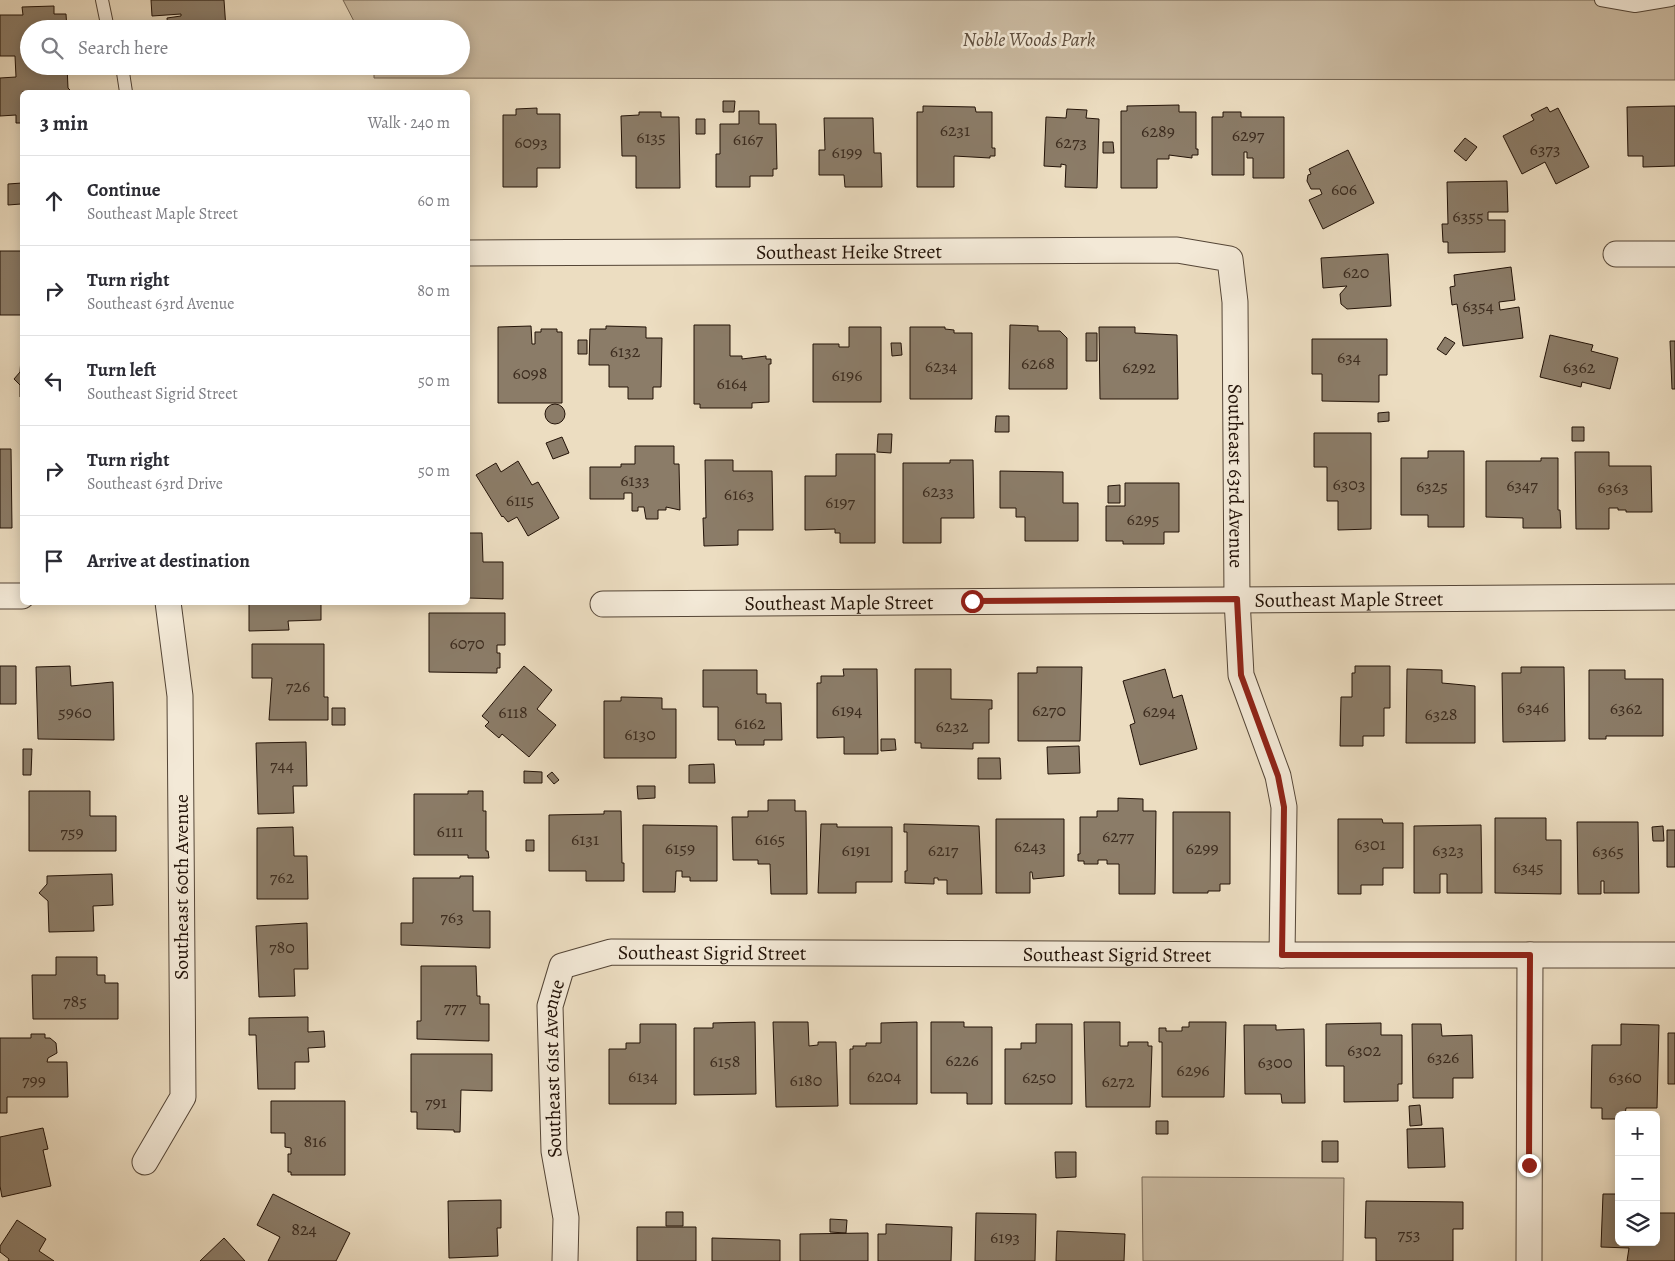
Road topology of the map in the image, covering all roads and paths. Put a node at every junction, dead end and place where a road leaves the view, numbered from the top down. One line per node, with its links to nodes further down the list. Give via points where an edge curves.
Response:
1 (102, 0): 4 (lane)
2 (1602, 0): 3 (lane, via 1635,6)
3 (1672, 0)
4 (106, 20)
5 (123, 75): 6 (lane)
6 (126, 90)
7 (470, 253): 10 (street, Southeast Heike Street, via 1177,250)
8 (1616, 254): 9 (street)
9 (1675, 254)
10 (1230, 259): 14 (street, Southeast 63rd Avenue, via 1235,302)
11 (0, 596): 12 (street)
12 (20, 596)
13 (1675, 597): 14 (street, Southeast Maple Street)
14 (1237, 599): 15 (street, Southeast Maple Street); 17 (street, Southeast 63rd Avenue, via 1241,675 1278,776 1284,807)
15 (603, 604)
16 (168, 605): 21 (street, Southeast 60th Avenue, via 180,696 182,1097)
17 (1282, 955): 18 (street, Southeast Sigrid Street); 20 (street, Southeast Sigrid Street, via 611,952)
18 (1530, 955): 19 (street, Southeast Sigrid Street); 23 (street)
19 (1675, 955)
20 (562, 966): 22 (street, Southeast 61st Avenue, via 550,1006 554,1151 566,1218)
21 (145, 1162)
22 (565, 1261)
23 (1529, 1261)

